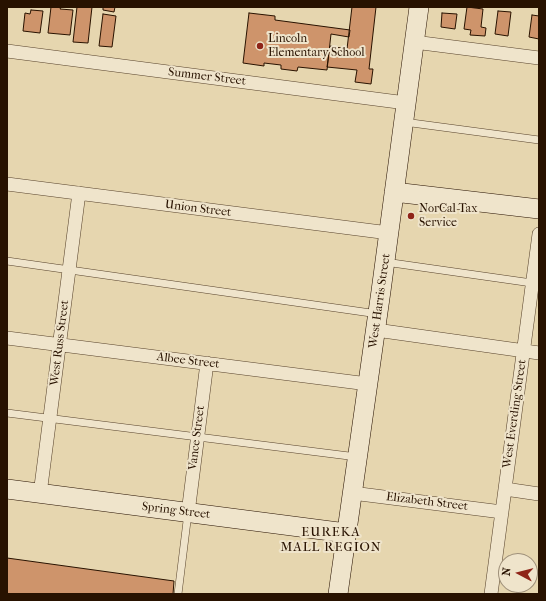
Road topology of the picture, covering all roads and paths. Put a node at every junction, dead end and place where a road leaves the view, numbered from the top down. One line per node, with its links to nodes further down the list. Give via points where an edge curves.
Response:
1 (419, 7): 2 (main road, West Harris Street)
2 (414, 42): 4 (street); 5 (main road, West Harris Street)
3 (7, 50): 5 (street, Summer Street)
4 (539, 58)
5 (406, 103): 6 (main road, West Harris Street)
6 (403, 122): 7 (lane); 9 (main road, West Harris Street)
7 (539, 140)
8 (7, 184): 10 (street, Union Street)
9 (394, 192): 11 (main road); 12 (main road, West Harris Street)
10 (79, 193): 12 (street, Union Street); 16 (street, West Russ Street)
11 (539, 209)
12 (389, 233): 15 (main road, West Harris Street)
13 (539, 234): 17 (street, West Everding Street)
14 (7, 261): 16 (lane)
15 (385, 262): 17 (lane); 18 (main road, West Harris Street)
16 (69, 270): 18 (lane); 20 (street, West Russ Street)
17 (536, 283): 21 (street, West Everding Street)
18 (377, 322): 21 (street); 24 (main road, West Harris Street)
19 (7, 338): 20 (street, Albee Street)
20 (59, 345): 23 (street, Albee Street); 26 (street, West Russ Street)
21 (524, 351): 22 (street); 30 (street, West Everding Street)
22 (539, 352)
23 (207, 363): 24 (street, Albee Street); 27 (street, Vance Street)
24 (368, 384): 28 (main road, West Harris Street)
25 (7, 413): 26 (lane)
26 (50, 419): 27 (lane); 32 (street, West Russ Street)
27 (197, 437): 28 (lane); 35 (street, Vance Street)
28 (357, 457): 31 (main road, West Harris Street)
29 (7, 489): 32 (main road, Spring Street)
30 (505, 489): 33 (street); 34 (street, West Everding Street)
31 (352, 493): 34 (street, Elizabeth Street); 36 (main road, West Harris Street)
32 (40, 494): 35 (main road, Spring Street)
33 (539, 494)
34 (502, 512): 39 (street, West Everding Street)
35 (188, 513): 36 (main road, Spring Street); 37 (lane)
36 (346, 533): 38 (main road, West Harris Street)
37 (178, 594)
38 (338, 594)
39 (491, 594)

